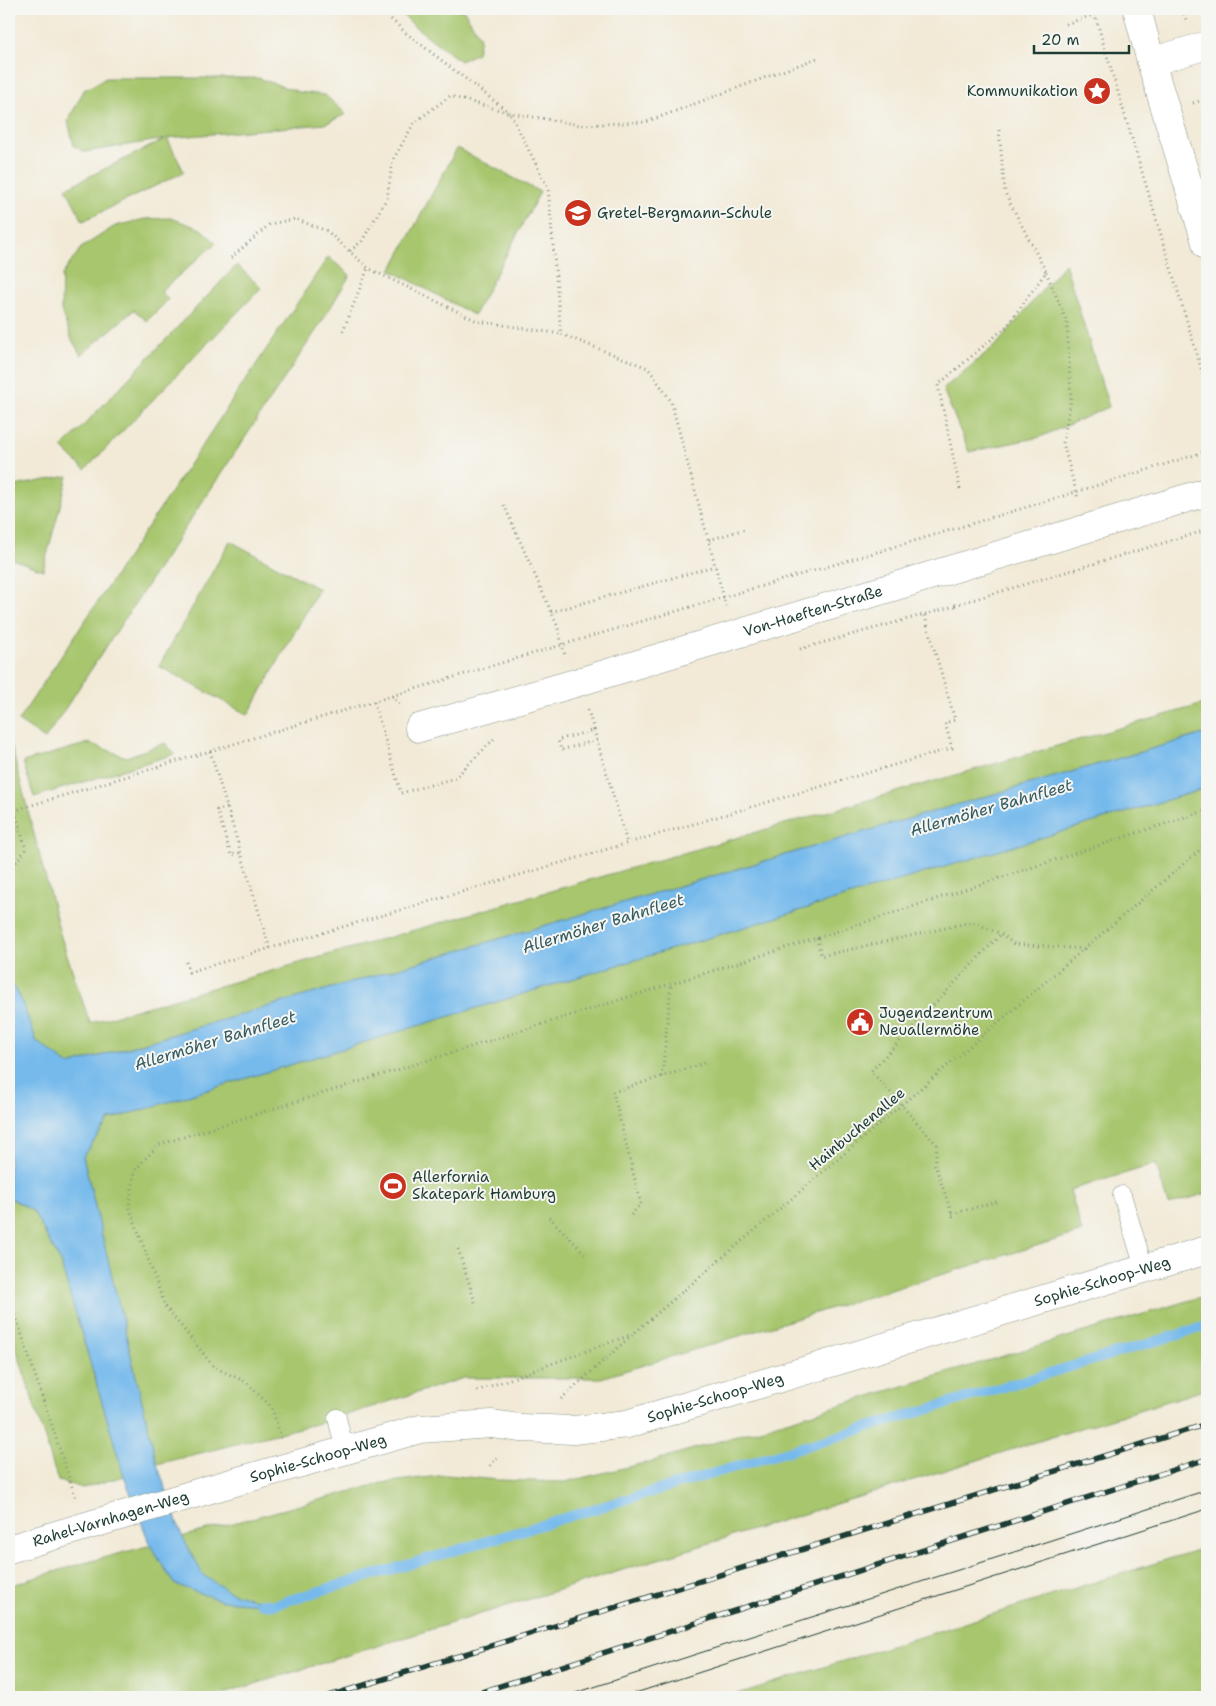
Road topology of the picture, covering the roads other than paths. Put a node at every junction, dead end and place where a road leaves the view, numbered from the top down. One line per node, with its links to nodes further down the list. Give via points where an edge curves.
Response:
1 (1137, 9): 3 (street)
2 (1207, 45): 3 (street)
3 (1151, 62): 4 (street)
4 (1207, 246)
5 (1207, 492): 6 (street, Von-Haeften-Straße)
6 (420, 728)
7 (1122, 1195): 9 (lane)
8 (1207, 1250): 9 (street, Sophie-Schoop-Weg)
9 (1144, 1268): 11 (street, Sophie-Schoop-Weg, via 627,1424 574,1430 492,1424 420,1429)
10 (337, 1418): 11 (lane)
11 (346, 1451): 12 (street, Sophie-Schoop-Weg)
12 (214, 1488): 13 (street, Rahel-Varnhagen-Weg)
13 (9, 1549)

